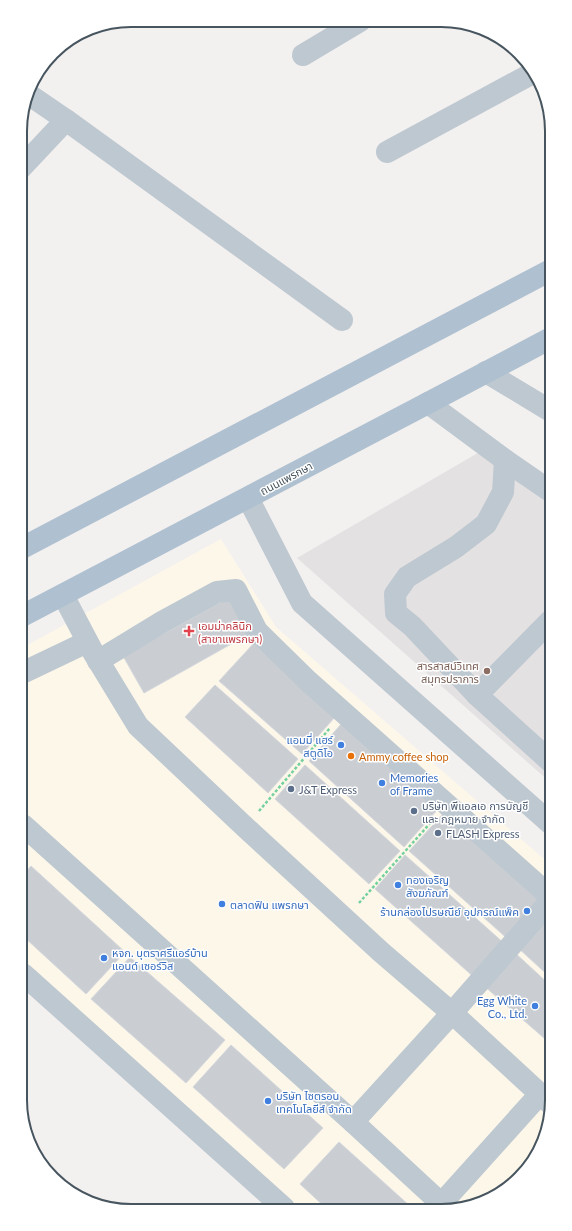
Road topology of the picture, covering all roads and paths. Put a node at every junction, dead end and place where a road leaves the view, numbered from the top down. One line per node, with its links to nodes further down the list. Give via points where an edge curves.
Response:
1 (350, 27): 2 (street)
2 (303, 55)
3 (529, 75): 6 (street)
4 (33, 97): 5 (street)
5 (66, 120): 7 (street); 9 (street)
6 (388, 152)
7 (27, 162)
8 (545, 273): 17 (main road)
9 (342, 320)
10 (545, 341): 11 (main road, ถนนแพรกษา)
11 (486, 372): 12 (main road, ถนนแพรกษา); 13 (street)
12 (428, 403): 14 (street); 16 (main road, ถนนแพรกษา)
13 (545, 408)
14 (505, 460): 15 (street); 24 (street, via 503,492 486,524 456,547 407,577 395,594 396,613 412,626)
15 (545, 488)
16 (248, 498): 18 (main road, ถนนแพรกษา); 28 (street, via 302,604)
17 (27, 543)
18 (63, 595): 19 (main road, ถนนแพรกษา); 21 (street)
19 (27, 613)
20 (545, 626): 24 (street)
21 (88, 642): 22 (street); 23 (street)
22 (98, 661): 25 (street, via 217,592 236,590 257,630); 29 (street, via 138,726)
23 (27, 671)
24 (477, 695): 26 (street)
25 (344, 713): 27 (street); 29 (path)
26 (545, 757)
27 (446, 805): 31 (street); 33 (path)
28 (545, 819)
29 (245, 827): 33 (street)
30 (27, 829): 38 (street)
31 (545, 894)
32 (545, 906): 35 (street)
33 (345, 919): 35 (street)
34 (27, 978): 39 (street)
35 (452, 1013): 36 (street); 38 (street)
36 (545, 1099)
37 (545, 1101): 41 (street)
38 (353, 1122): 40 (street)
39 (280, 1204)
40 (442, 1204)
41 (444, 1204)

